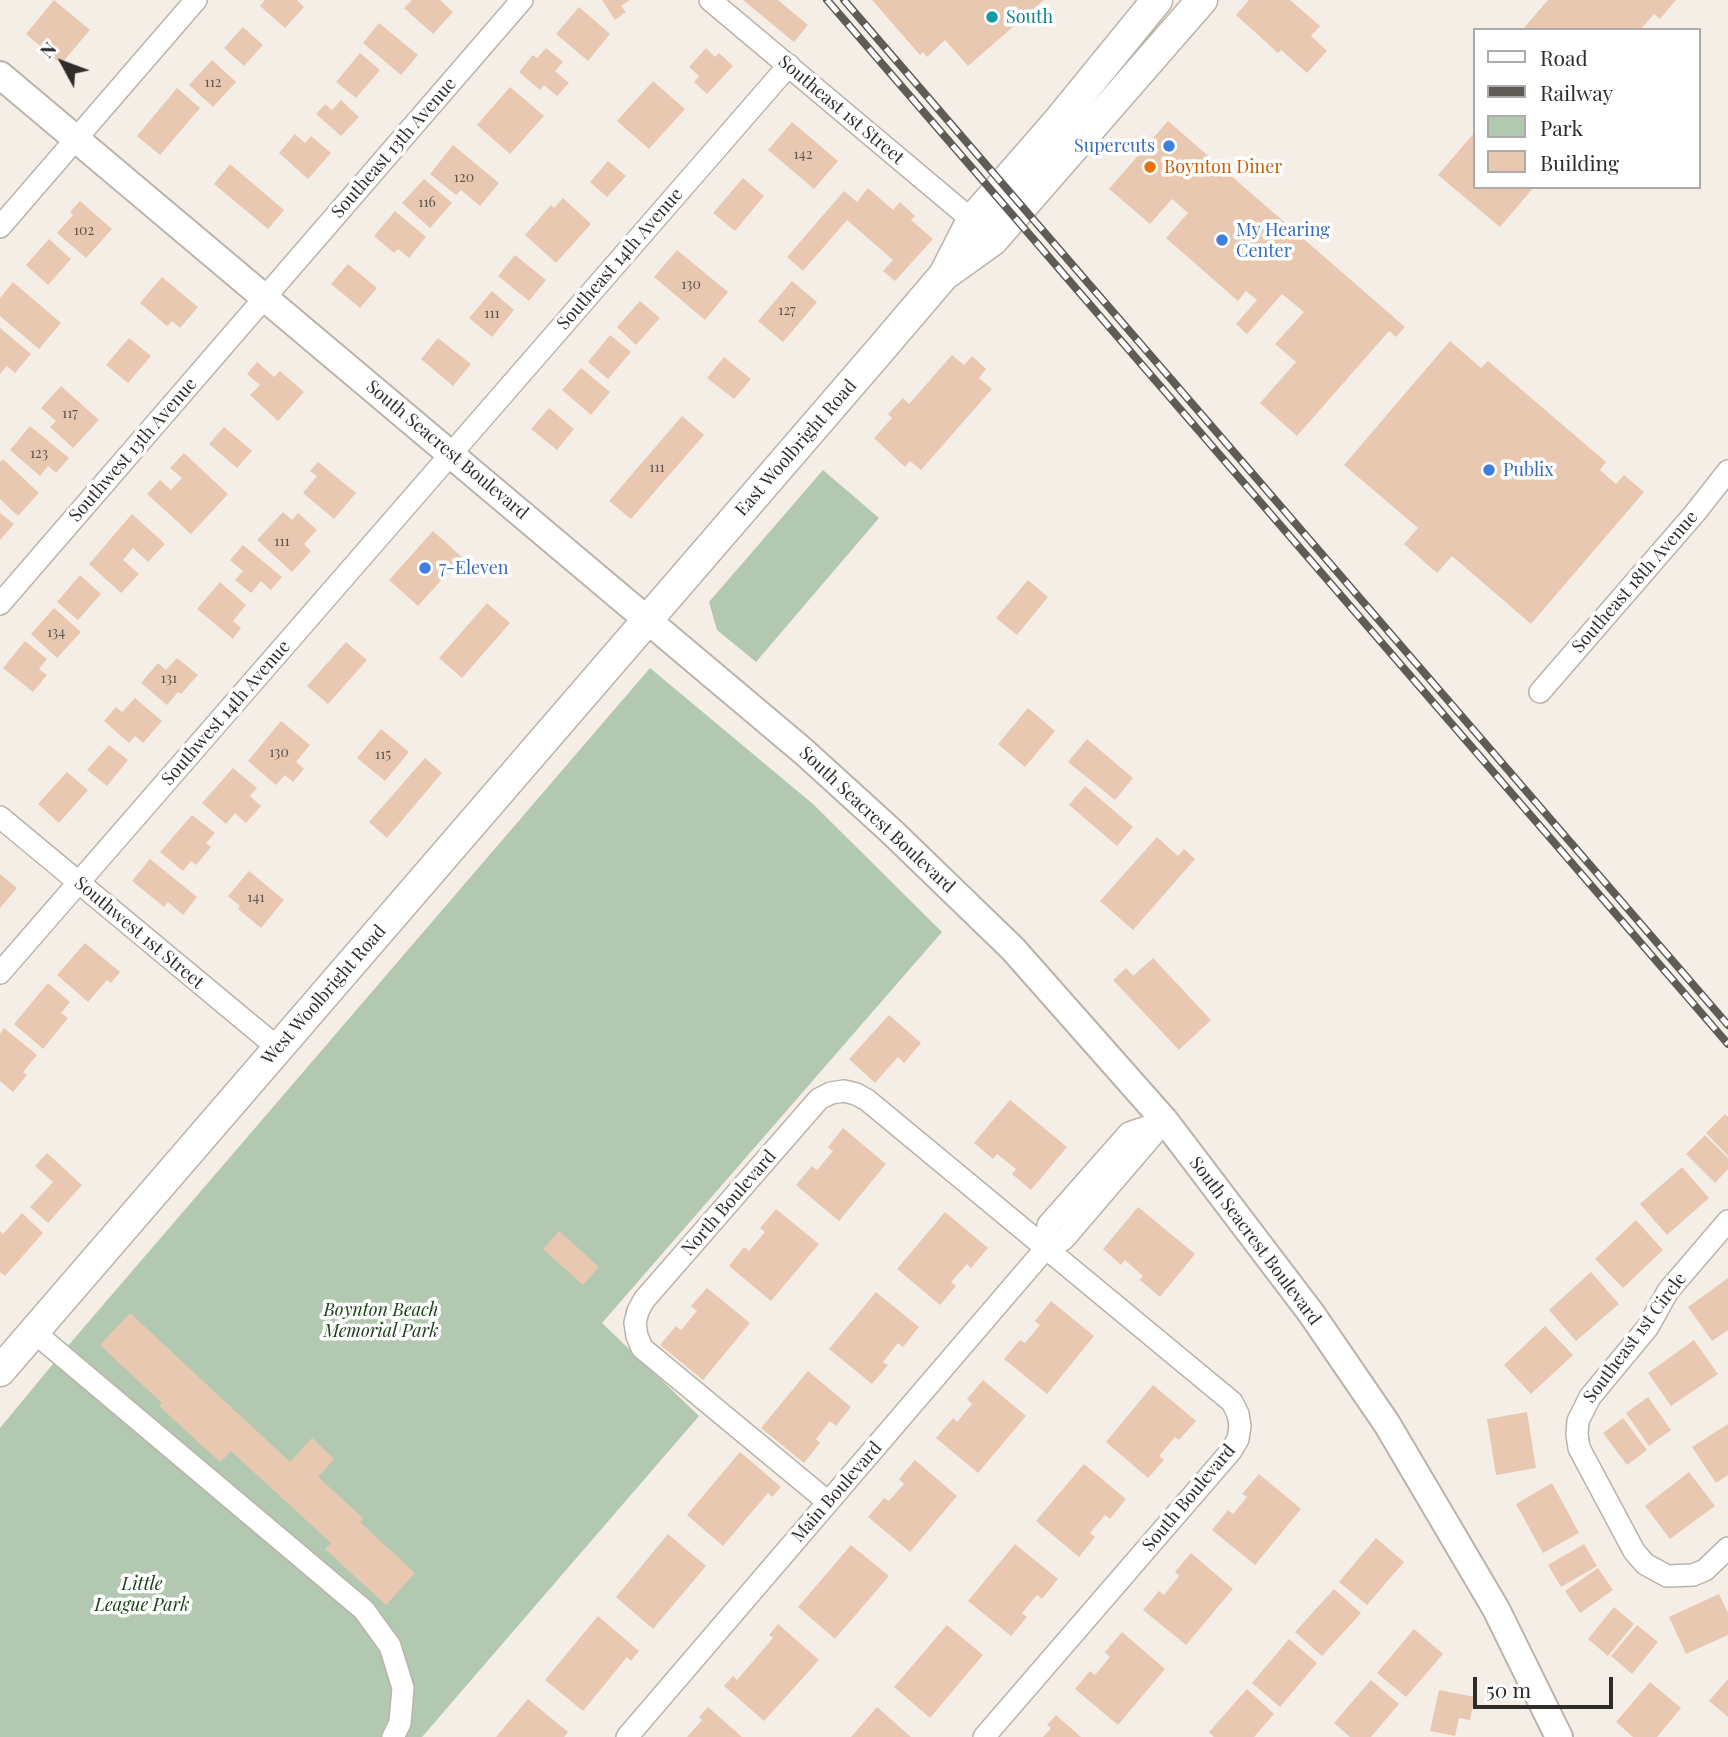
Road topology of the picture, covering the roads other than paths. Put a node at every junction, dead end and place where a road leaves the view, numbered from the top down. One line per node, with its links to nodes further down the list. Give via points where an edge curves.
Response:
1 (197, 0): 8 (street)
2 (522, 0): 12 (street, Southeast 13th Avenue)
3 (710, 0): 6 (street, Southeast 1st Street)
4 (1157, 0): 9 (main road, East Woolbright Road)
5 (1202, 0): 11 (main road, East Woolbright Road, via 993,240)
6 (789, 65): 9 (street, Southeast 1st Street); 13 (street, Southeast 14th Avenue)
7 (0, 75): 8 (street, South Seacrest Boulevard)
8 (76, 138): 10 (street); 12 (street, South Seacrest Boulevard)
9 (972, 220): 11 (main road, East Woolbright Road)
10 (0, 227)
11 (944, 275): 16 (main road, East Woolbright Road)
12 (265, 296): 13 (street, South Seacrest Boulevard); 15 (street, Southwest 13th Avenue)
13 (450, 452): 16 (street, South Seacrest Boulevard); 19 (street, Southwest 14th Avenue)
14 (1728, 471): 17 (street, Southeast 18th Avenue)
15 (0, 604)
16 (648, 620): 21 (main road, West Woolbright Road); 22 (street, South Seacrest Boulevard, via 803,751 1013,949)
17 (1540, 692)
18 (0, 817): 19 (street, Southwest 1st Street)
19 (79, 883): 20 (street, Southwest 14th Avenue); 21 (street, Southwest 1st Street)
20 (0, 973)
21 (278, 1048): 25 (main road, West Woolbright Road)
22 (1165, 1121): 24 (street, Main Boulevard, via 1129,1133 1048,1225); 32 (street, South Seacrest Boulevard, via 1311,1313 1387,1424 1496,1609)
23 (1728, 1221): 28 (street, Southeast 1st Circle, via 1668,1291 1648,1327 1590,1396 1577,1434 1579,1448 1645,1564 1667,1576 1693,1575)
24 (1046, 1248): 27 (street, Main Boulevard); 27 (street, North Boulevard, via 867,1100 844,1091 819,1099 644,1300 635,1323 642,1348); 31 (street, South Boulevard, via 1232,1402 1240,1426 1231,1451)
25 (34, 1332): 26 (main road, West Woolbright Road); 29 (street, via 364,1610 390,1646 403,1688 400,1723)
26 (0, 1371)
27 (828, 1502): 30 (street, Main Boulevard)
28 (1728, 1548)
29 (393, 1737)
30 (627, 1737)
31 (984, 1737)
32 (1559, 1737)

